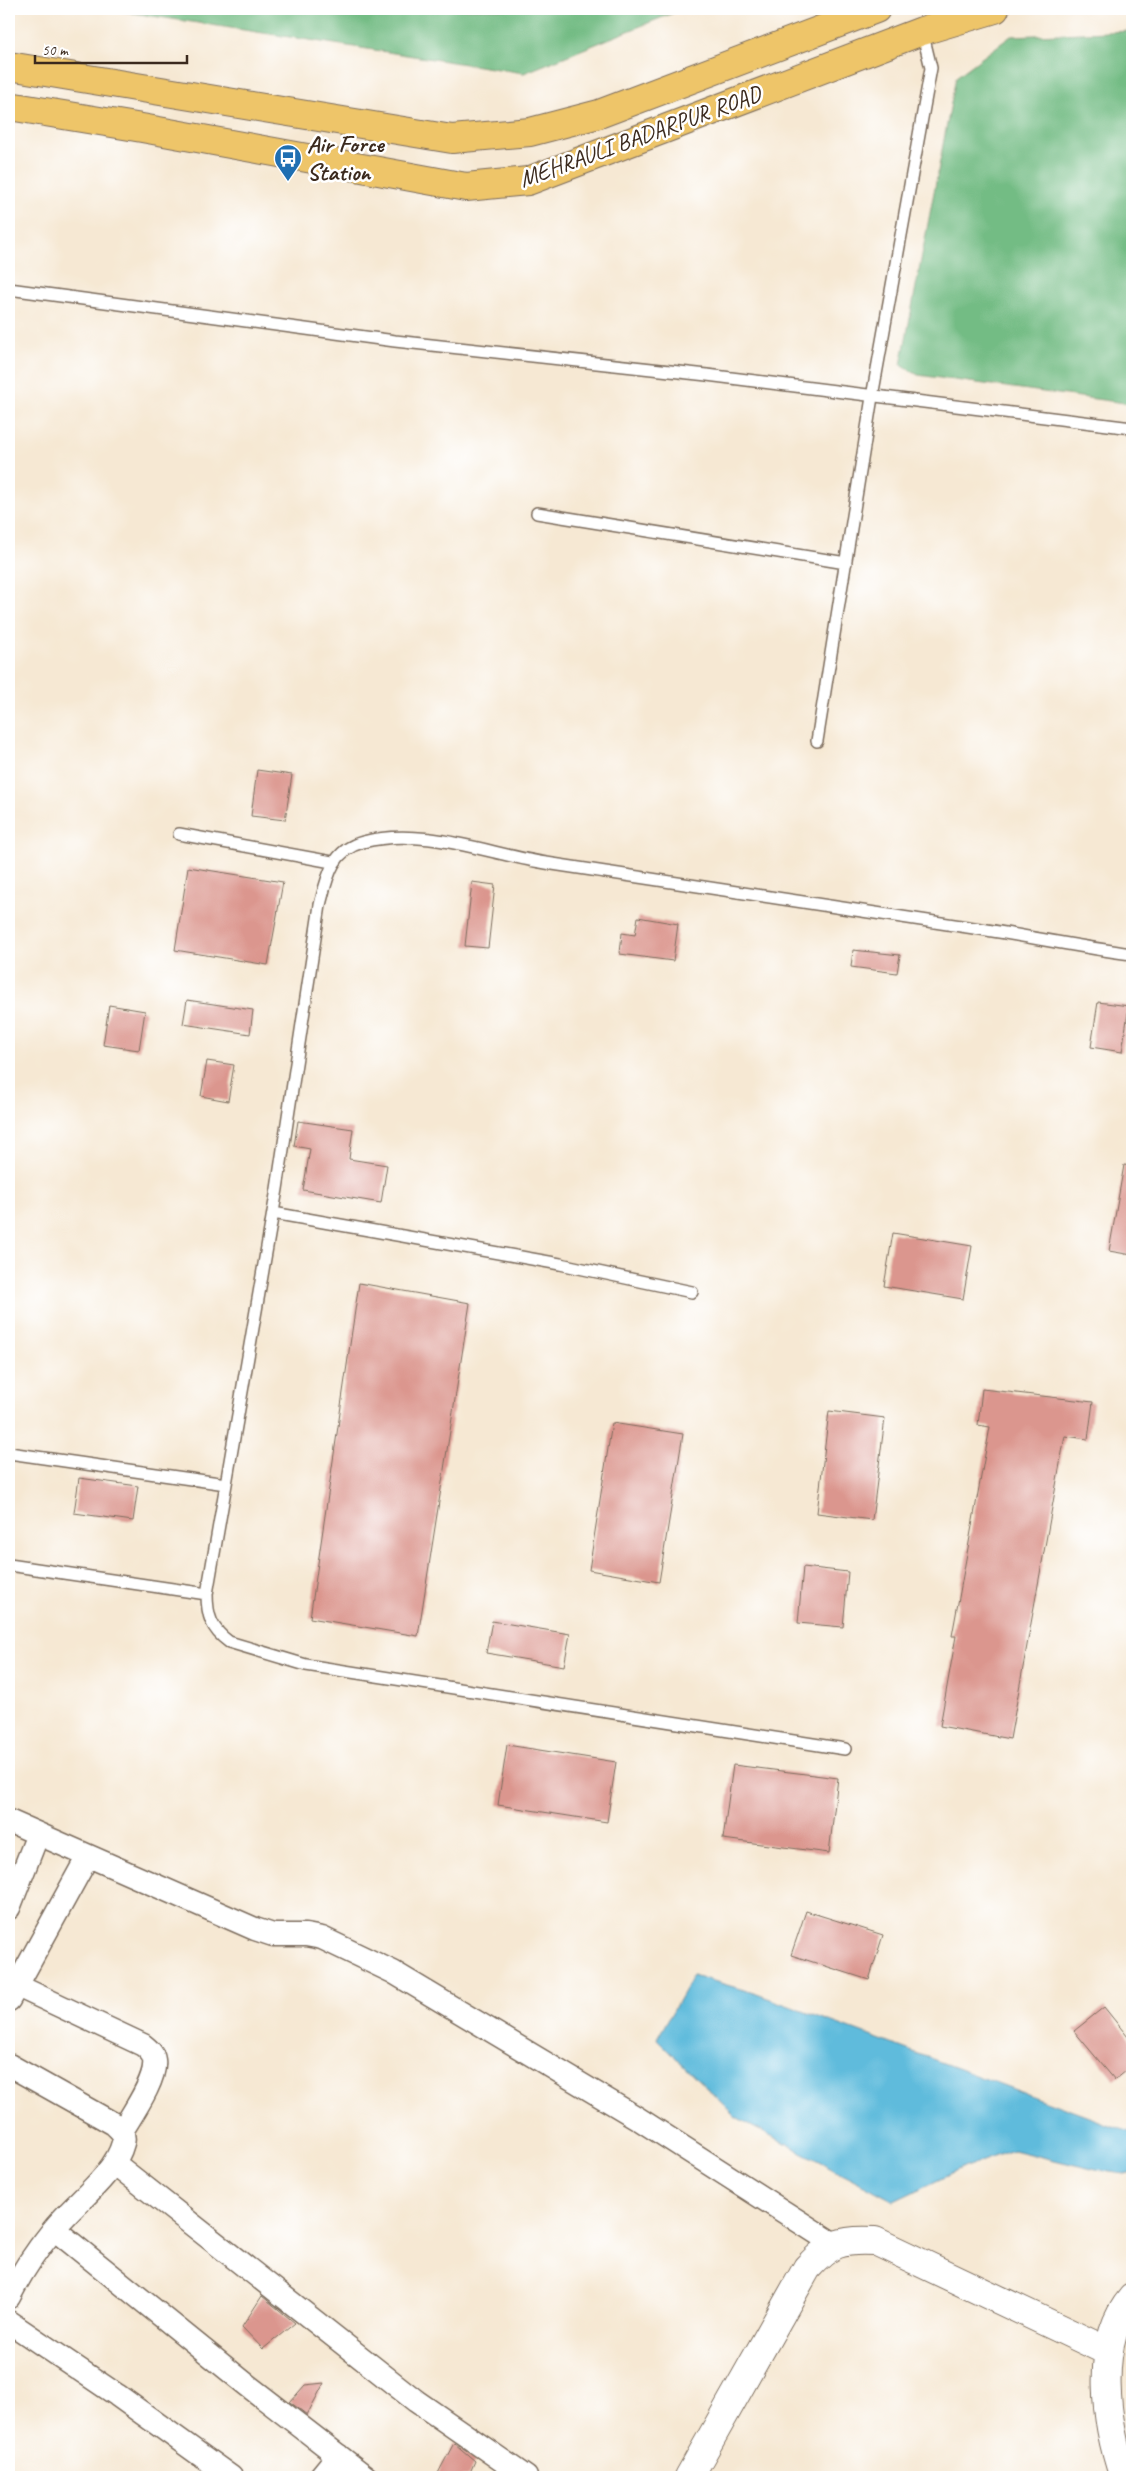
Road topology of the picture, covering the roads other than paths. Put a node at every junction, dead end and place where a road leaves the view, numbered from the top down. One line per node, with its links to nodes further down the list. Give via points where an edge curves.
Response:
1 (876, 9): 4 (main road, MEHRAULI BADARPUR ROAD, via 599,114 530,132 452,138)
2 (995, 9): 3 (main road, MEHRAULI BADARPUR ROAD)
3 (920, 20): 5 (main road, MEHRAULI BADARPUR ROAD, via 528,182 466,187); 7 (lane, via 930,68)
4 (9, 66)
5 (9, 106)
6 (9, 289): 7 (lane, via 395,341)
7 (872, 397): 8 (lane); 10 (lane)
8 (1132, 428)
9 (537, 513): 10 (lane)
10 (846, 563): 11 (lane)
11 (817, 741)
12 (179, 834): 13 (lane)
13 (332, 862): 14 (lane, via 339,854 361,842 387,837 433,840 541,862); 15 (lane, via 320,905)
14 (1132, 954)
15 (273, 1213): 16 (lane, via 560,1264); 18 (lane)
16 (692, 1292)
17 (9, 1453): 18 (lane)
18 (226, 1484): 20 (lane)
19 (9, 1565): 20 (lane)
20 (207, 1594): 21 (lane, via 212,1626 228,1642 306,1665)
21 (845, 1749)
22 (9, 1821): 23 (street)
23 (38, 1834): 24 (street); 25 (street)
24 (88, 1856): 26 (street); 31 (street, via 255,1929 273,1935 322,1938 393,1972 639,2119)
25 (11, 1894)
26 (12, 1989): 28 (street, via 144,2045 151,2051 153,2072)
27 (9, 2065): 28 (street)
28 (122, 2131): 29 (street, via 123,2143)
29 (114, 2163): 30 (street); 41 (street, via 416,2401)
30 (54, 2229): 32 (street); 37 (street)
31 (834, 2244): 36 (street, via 852,2240 875,2241); 42 (street, via 807,2268)
32 (15, 2269): 33 (street)
33 (9, 2297)
34 (1132, 2298): 36 (street, via 1117,2320)
35 (9, 2322): 38 (street)
36 (1107, 2351): 43 (street, via 1114,2448)
37 (338, 2455): 39 (street); 40 (street)
38 (231, 2477)
39 (320, 2477)
40 (366, 2477)
41 (526, 2477)
42 (689, 2477)
43 (1124, 2477)

